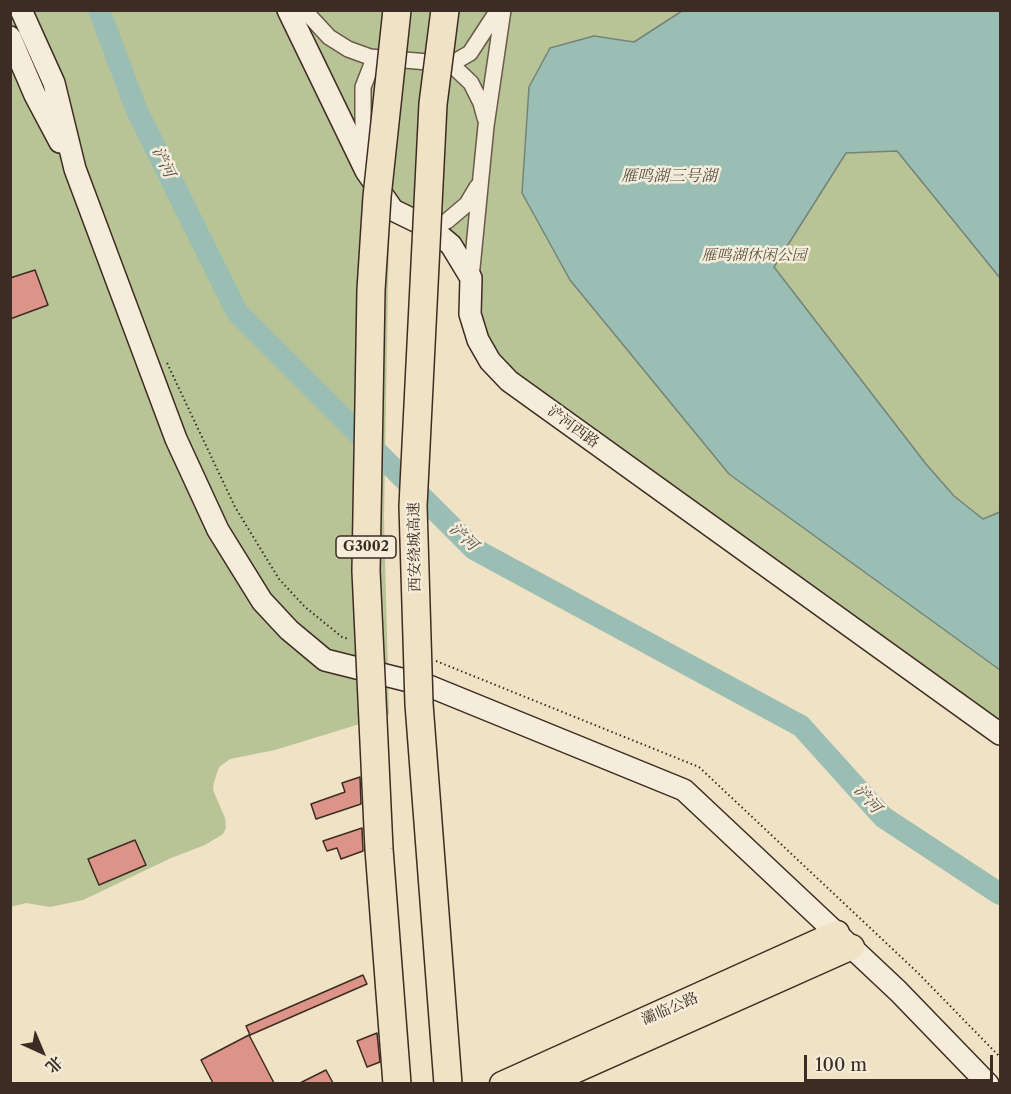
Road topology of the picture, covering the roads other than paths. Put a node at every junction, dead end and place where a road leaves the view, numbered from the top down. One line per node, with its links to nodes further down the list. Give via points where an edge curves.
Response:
1 (21, 10): 11 (street, via 54,82)
2 (288, 10): 12 (street)
3 (304, 10): 8 (street, via 329,37 348,49)
4 (397, 10): 18 (highway, G3002, bridge, via 371,290 366,571 379,849)
5 (446, 10): 19 (highway, 西安绕城高速 / G3002, bridge, via 433,104 413,506 419,704)
6 (500, 10): 9 (street, via 470,52); 10 (street)
7 (10, 38): 11 (street)
8 (384, 58): 9 (street); 12 (street, via 372,64 363,87 361,150)
9 (451, 64): 10 (street, via 471,83 482,103)
10 (486, 126): 13 (street)
11 (75, 169): 17 (street, via 194,481 218,530 262,601 288,630 325,660 429,686 684,790)
12 (366, 171): 14 (street, via 393,210)
13 (480, 180): 14 (street, via 467,204); 15 (street)
14 (432, 229): 15 (street, via 451,245)
15 (471, 278): 16 (street, 浐河西路, via 470,314 478,340 490,361 509,381)
16 (1000, 734)
17 (844, 940): 20 (main road, 灞临公路); 21 (main road, 灞临公路); 22 (street)
18 (397, 1083)
19 (448, 1083)
20 (502, 1083)
21 (545, 1083)
22 (988, 1083)

